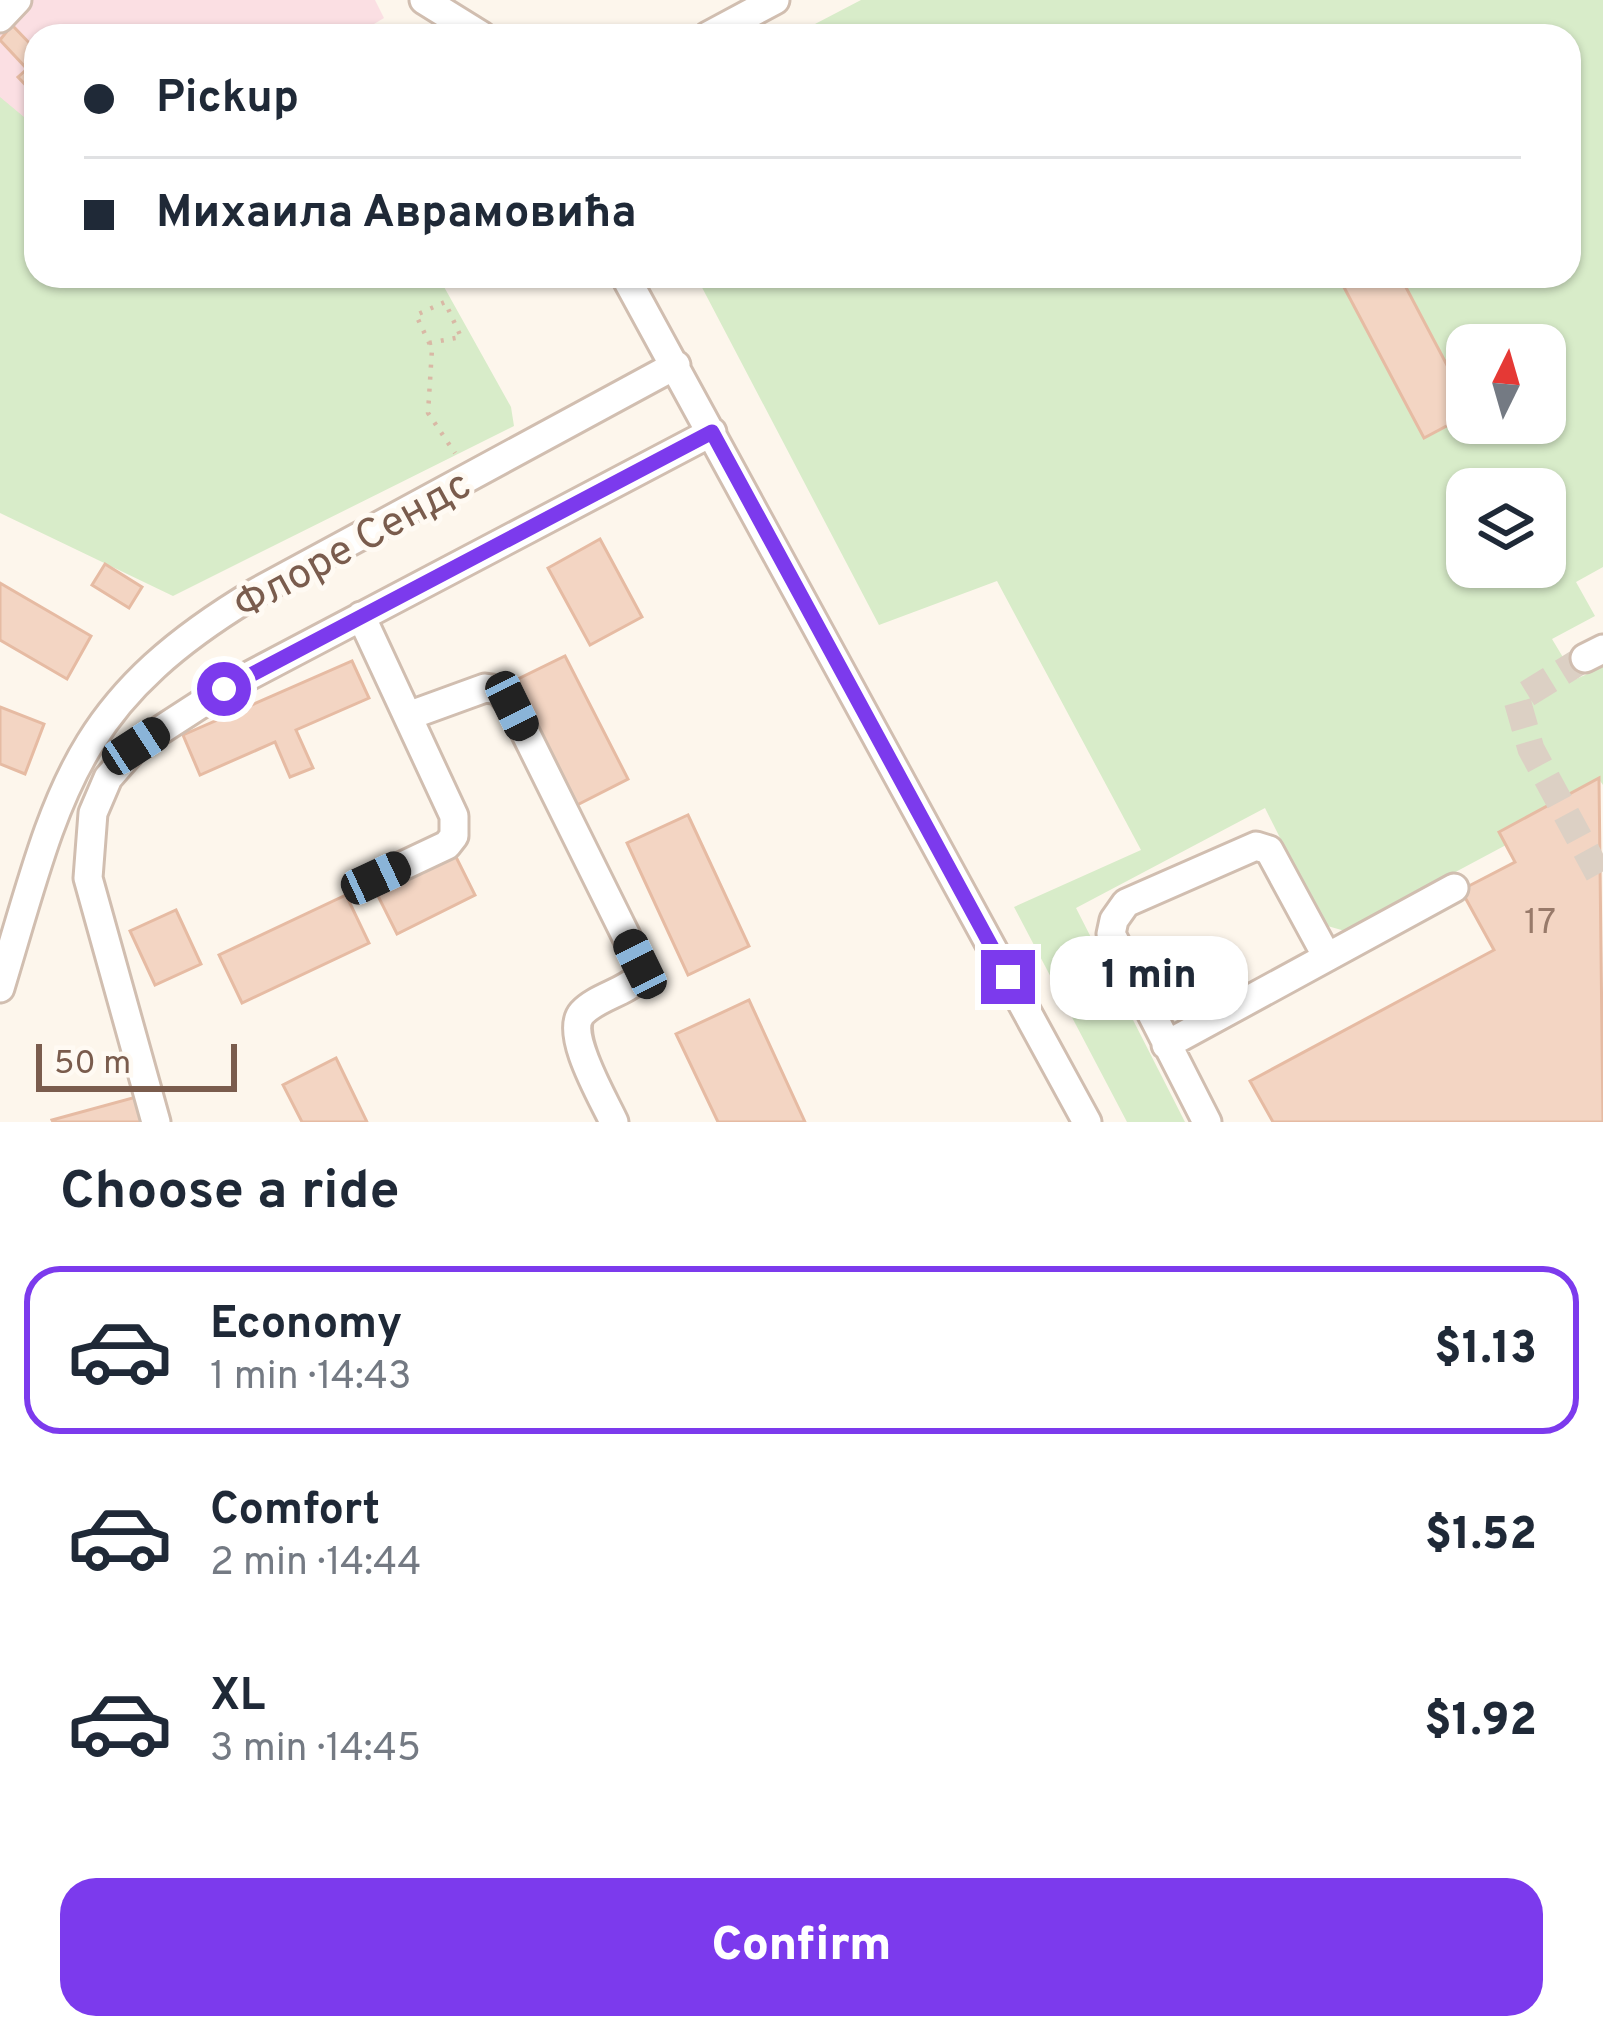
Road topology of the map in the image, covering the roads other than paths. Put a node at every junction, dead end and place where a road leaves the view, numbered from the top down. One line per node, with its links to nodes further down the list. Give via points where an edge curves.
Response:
1 (17, 0): 4 (street)
2 (424, 0): 5 (street)
3 (775, 0): 6 (street)
4 (0, 18)
5 (463, 24)
6 (730, 24)
7 (632, 288): 8 (street)
8 (676, 365): 9 (street); 15 (street, Флоре Сендс, via 204,624 135,680 83,747 64,787)
9 (712, 432): 10 (street); 19 (street)
10 (361, 616): 11 (street); 17 (street, via 136,746 108,778 93,813 88,878)
11 (408, 716): 12 (street, via 454,816 454,836); 18 (street, via 485,688 499,690 512,706 640,964 628,989 583,1012 578,1023 578,1042)
12 (376, 878)
13 (1454, 888): 14 (street)
14 (1327, 957): 16 (street); 16 (street, via 1268,850 1256,846 1126,903 1111,934)
15 (1, 978)
16 (1166, 1045): 20 (street)
17 (156, 1122)
18 (614, 1122)
19 (1088, 1122)
20 (1207, 1122)

